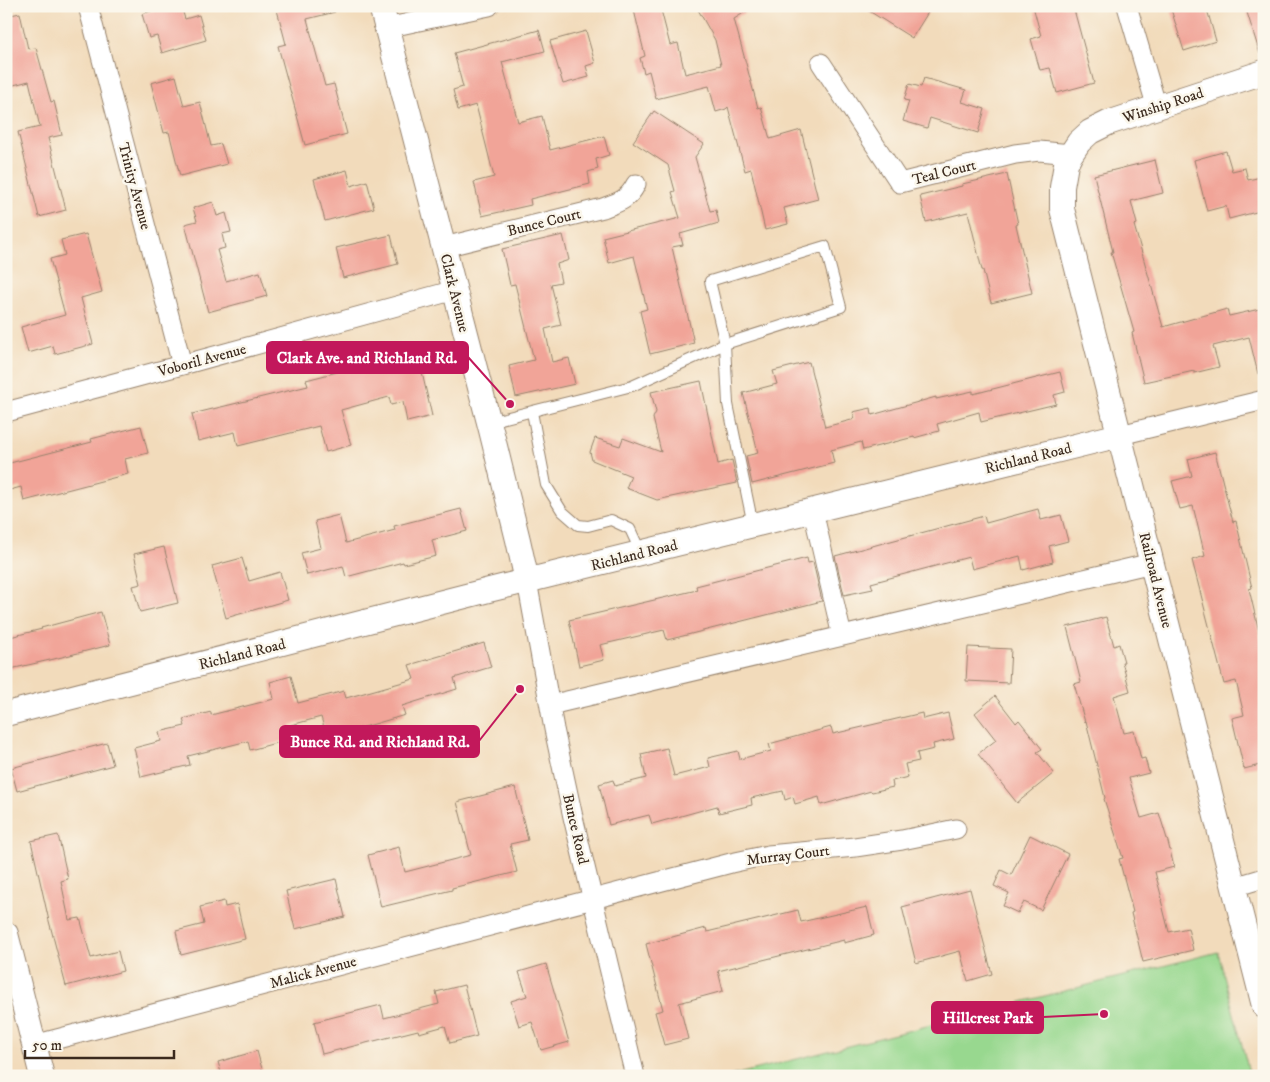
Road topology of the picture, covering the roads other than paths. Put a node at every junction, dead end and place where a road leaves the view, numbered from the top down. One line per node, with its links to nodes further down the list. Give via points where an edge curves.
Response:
1 (88, 6): 13 (street, Trinity Avenue)
2 (489, 6): 4 (street)
3 (1127, 6): 7 (street)
4 (384, 17): 10 (street, Clark Avenue)
5 (821, 63): 8 (street, Teal Court, via 900,183 1015,154 1039,151)
6 (1264, 72): 7 (street, Winship Road)
7 (1157, 108): 8 (street, Winship Road, via 1090,132)
8 (1071, 154): 18 (street, Railroad Avenue, via 1062,187 1062,209)
9 (636, 184): 10 (street, Bunce Court, via 631,194 603,208)
10 (444, 247): 11 (street, Clark Avenue)
11 (455, 290): 13 (street, Voboril Avenue); 17 (street, Clark Avenue)
12 (725, 344): 12 (lane, via 841,307 825,246 710,281); 16 (lane, via 632,386); 20 (lane, via 728,404)
13 (182, 365): 15 (street, Voboril Avenue)
14 (1264, 400): 18 (street, Richland Road)
15 (6, 412)
16 (532, 412): 17 (lane); 21 (lane, via 546,485 562,512 578,525 611,520 630,529)
17 (489, 422): 23 (street, Clark Avenue)
18 (1120, 435): 19 (street, Richland Road); 22 (street, Railroad Avenue)
19 (813, 511): 20 (street, Richland Road); 24 (street)
20 (754, 525): 21 (street, Richland Road)
21 (642, 553): 23 (street, Richland Road)
22 (1152, 563): 24 (street); 29 (street, Railroad Avenue)
23 (527, 581): 25 (street, Bunce Road); 26 (street, Richland Road)
24 (842, 636): 25 (street)
25 (550, 705): 30 (street, Bunce Road)
26 (6, 714)
27 (956, 829): 30 (street, Murray Court, via 855,847 768,854)
28 (1264, 878): 29 (street)
29 (1234, 887): 32 (street, Railroad Avenue)
30 (593, 900): 33 (street, Malick Avenue); 35 (street, Bunce Road)
31 (6, 934): 33 (street)
32 (1264, 1006)
33 (34, 1045): 34 (street)
34 (42, 1076)
35 (635, 1076)

